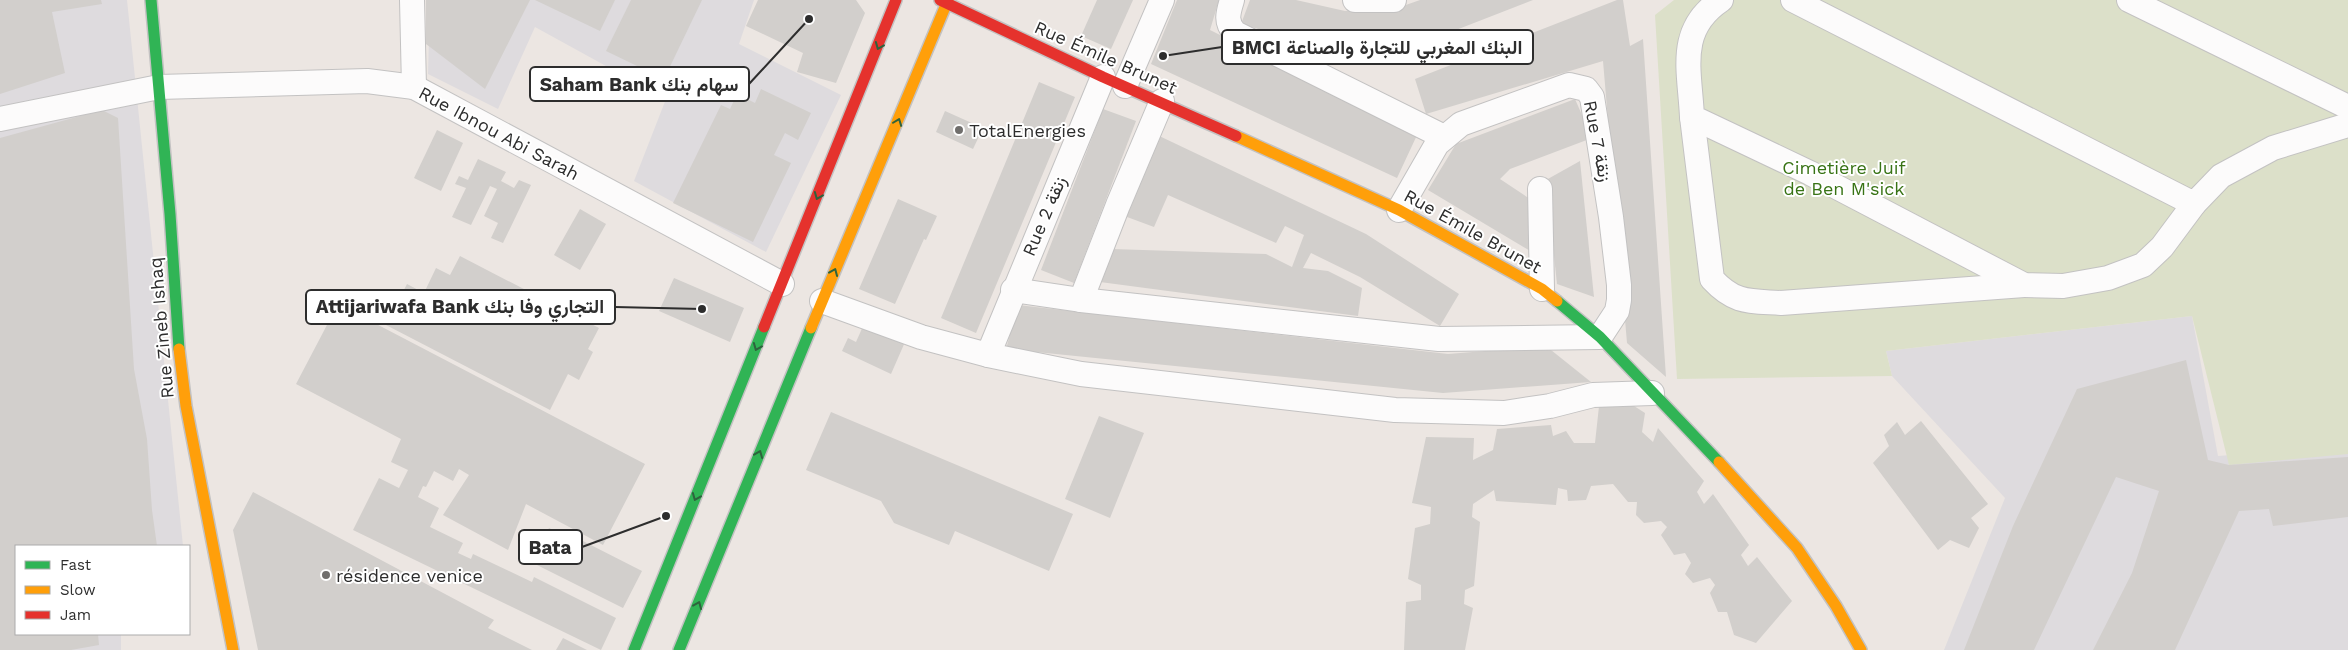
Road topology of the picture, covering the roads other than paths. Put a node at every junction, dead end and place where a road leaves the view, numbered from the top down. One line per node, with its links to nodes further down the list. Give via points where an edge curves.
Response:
1 (151, 0): 14 (street, Rue Zineb Ishaq)
2 (412, 0): 15 (street)
3 (896, 0): 25 (street, one-way to 25)
4 (1162, 0): 13 (street)
5 (1232, 0): 21 (street, via 1228,26 1235,33)
6 (1355, 0): 7 (street)
7 (1394, 0)
8 (1721, 0): 18 (street, via 1696,26 1689,41 1687,60)
9 (1793, 0): 23 (street)
10 (2129, 0): 17 (street)
11 (945, 1): 12 (street, Rue Émile Brunet); 30 (street, one-way to 11)
12 (1103, 77): 13 (street, Rue Émile Brunet); 28 (street, Rue 2 زنقة)
13 (1125, 86): 16 (street, Rue Émile Brunet)
14 (159, 87): 15 (street, Rue Ibnou Abi Sarah, via 367,81); 19 (street, Rue Ibnou Abi Sarah); 34 (street, Rue Zineb Ishaq, via 177,334 186,406)
15 (414, 87): 25 (street, Rue Ibnou Abi Sarah)
16 (1162, 101): 24 (street, Rue Émile Brunet); 29 (street)
17 (2348, 108)
18 (1692, 117): 26 (street, via 1810,173); 26 (street, via 1712,279 1725,293 1742,301 1781,303)
19 (0, 119)
20 (2348, 125): 23 (street, via 2273,148 2221,176)
21 (1444, 137): 24 (street, Rue 7 زنقة); 31 (street, Rue 7 زنقة, via 1461,124 1569,85 1586,89 1592,97 1602,146 1619,285 1617,310)
22 (1540, 189): 27 (street)
23 (2194, 204): 26 (street, via 2162,247 2143,265 2108,278 2063,286)
24 (1399, 210): 27 (street, Rue Émile Brunet)
25 (782, 284): 35 (street, one-way to 35)
26 (2024, 285)
27 (1542, 289): 31 (street, Rue Émile Brunet)
28 (1014, 290): 29 (street); 32 (street, Rue 2 زنقة)
29 (1081, 300): 31 (street, via 1439,339)
30 (822, 301): 32 (street, via 921,337); 36 (street, one-way to 30)
31 (1600, 337): 33 (street, Rue Émile Brunet)
32 (988, 355): 33 (street, via 1081,374 1395,410 1504,413 1593,395)
33 (1652, 393): 37 (street, Rue Émile Brunet, via 1713,454 1797,548)
34 (233, 650)
35 (634, 650)
36 (679, 650)
37 (1862, 650)

